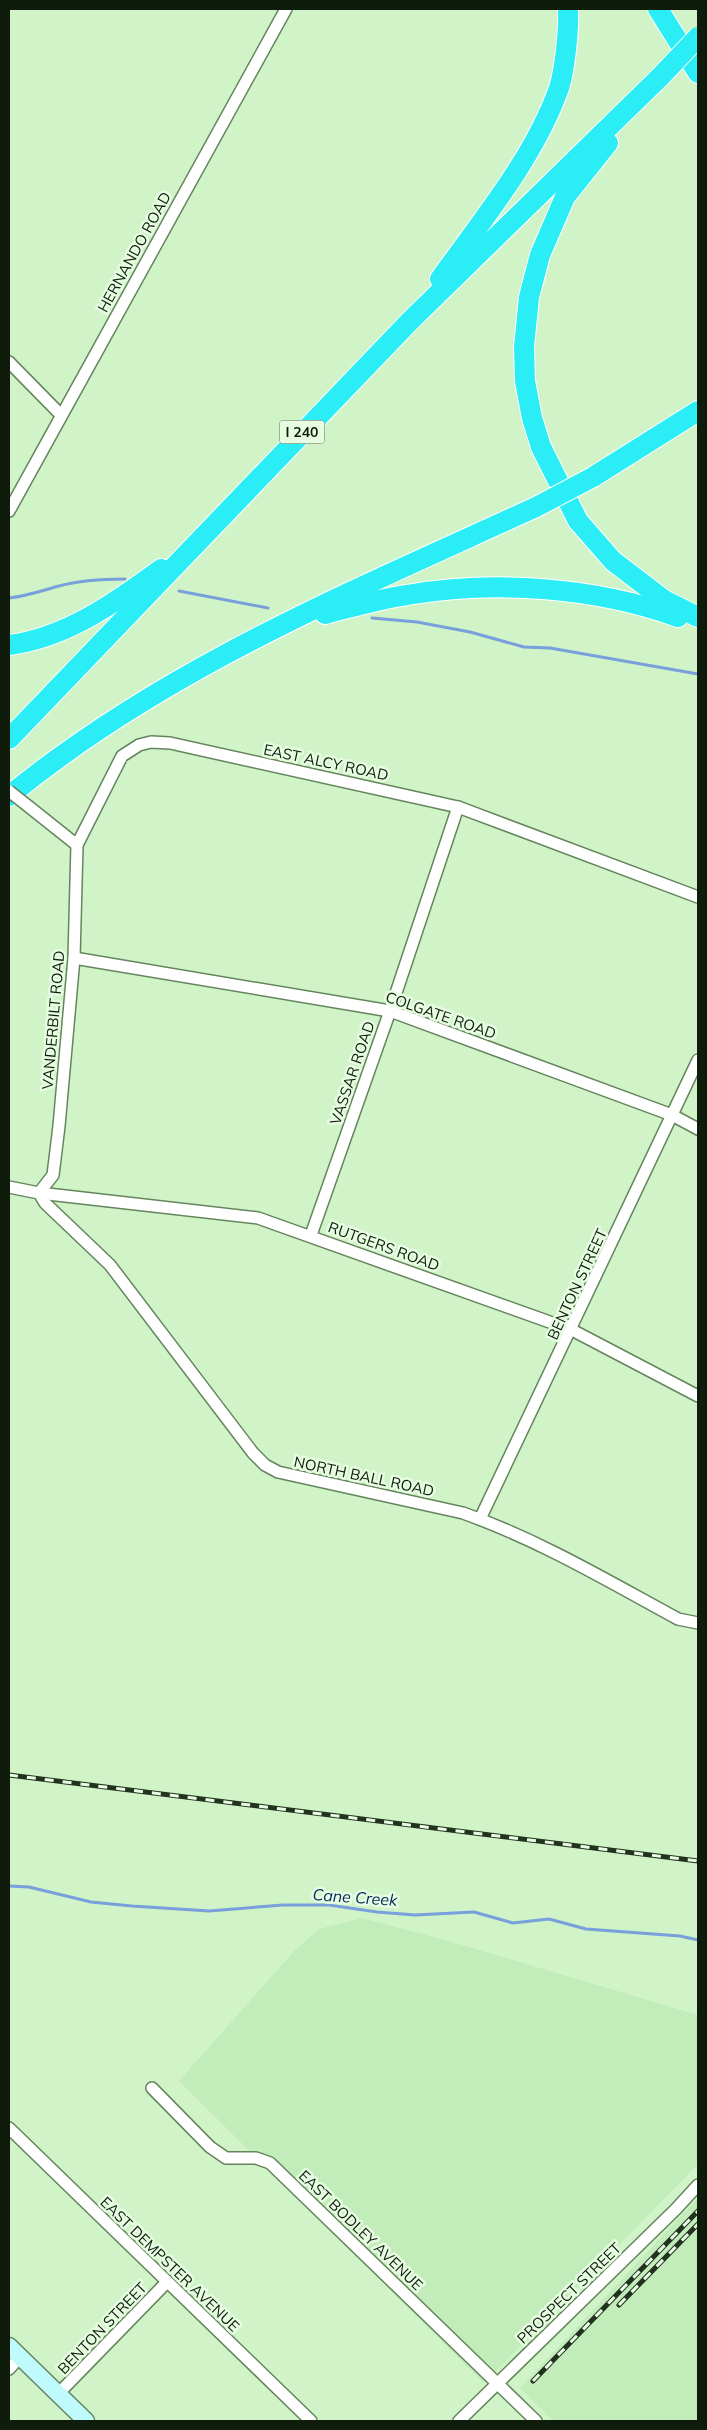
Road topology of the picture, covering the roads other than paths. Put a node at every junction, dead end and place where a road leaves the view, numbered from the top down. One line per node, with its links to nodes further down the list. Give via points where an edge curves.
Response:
1 (285, 9): 10 (street, HERNANDO ROAD)
2 (568, 9): 7 (highway, via 559,87 535,143)
3 (658, 9): 5 (highway)
4 (698, 37): 6 (highway, bridge)
5 (698, 73)
6 (656, 81): 7 (highway); 13 (highway, via 565,197 540,255 529,297 524,347 525,381 542,447 578,521 613,561 664,600)
7 (410, 321): 12 (highway, I 240)
8 (9, 362): 10 (street)
9 (698, 411): 14 (highway, bridge, via 592,477 536,507)
10 (61, 415): 11 (street, HERNANDO ROAD)
11 (9, 511)
12 (195, 544): 16 (highway, via 83,620 48,635); 17 (highway, I 240)
13 (698, 617)
14 (284, 623): 15 (highway, via 407,594 502,586 589,594 659,610); 19 (highway, via 162,689 50,763)
15 (698, 624)
16 (9, 645)
17 (9, 739)
18 (9, 792): 21 (street, bridge)
19 (9, 796)
20 (458, 807): 21 (street, EAST ALCY ROAD, via 170,743 151,742 139,745 122,756); 22 (street, EAST ALCY ROAD); 24 (street, VASSAR ROAD)
21 (77, 845): 23 (street, VANDERBILT ROAD)
22 (698, 897)
23 (74, 958): 24 (street, COLGATE ROAD); 29 (street, VANDERBILT ROAD, via 53,1174)
24 (390, 1011): 26 (street, COLGATE ROAD); 30 (street, VASSAR ROAD)
25 (698, 1060): 26 (street, BENTON STREET)
26 (672, 1115): 27 (street, COLGATE ROAD); 31 (street, BENTON STREET)
27 (698, 1129)
28 (9, 1187): 29 (street)
29 (39, 1193): 30 (street, RUTGERS ROAD, via 258,1218); 33 (street, NORTH BALL ROAD, via 45,1203 110,1265 265,1465 308,1481)
30 (312, 1236): 31 (street, RUTGERS ROAD)
31 (572, 1330): 32 (street, RUTGERS ROAD); 33 (street, BENTON STREET)
32 (698, 1396)
33 (480, 1519): 34 (street, NORTH BALL ROAD, via 524,1536 678,1619)
34 (698, 1623)
35 (152, 2088): 41 (street, EAST BODLEY AVENUE, via 210,2148 226,2158 256,2158 270,2163)
36 (9, 2128): 38 (street, EAST DEMPSTER AVENUE)
37 (698, 2185): 41 (street, PROSPECT STREET)
38 (167, 2282): 42 (street, BENTON STREET); 44 (street, EAST DEMPSTER AVENUE)
39 (14, 2351): 40 (street); 42 (main road)
40 (9, 2369)
41 (497, 2383): 45 (street, PROSPECT STREET); 46 (street, EAST BODLEY AVENUE)
42 (58, 2394): 43 (main road)
43 (86, 2421)
44 (311, 2421)
45 (459, 2421)
46 (536, 2421)

